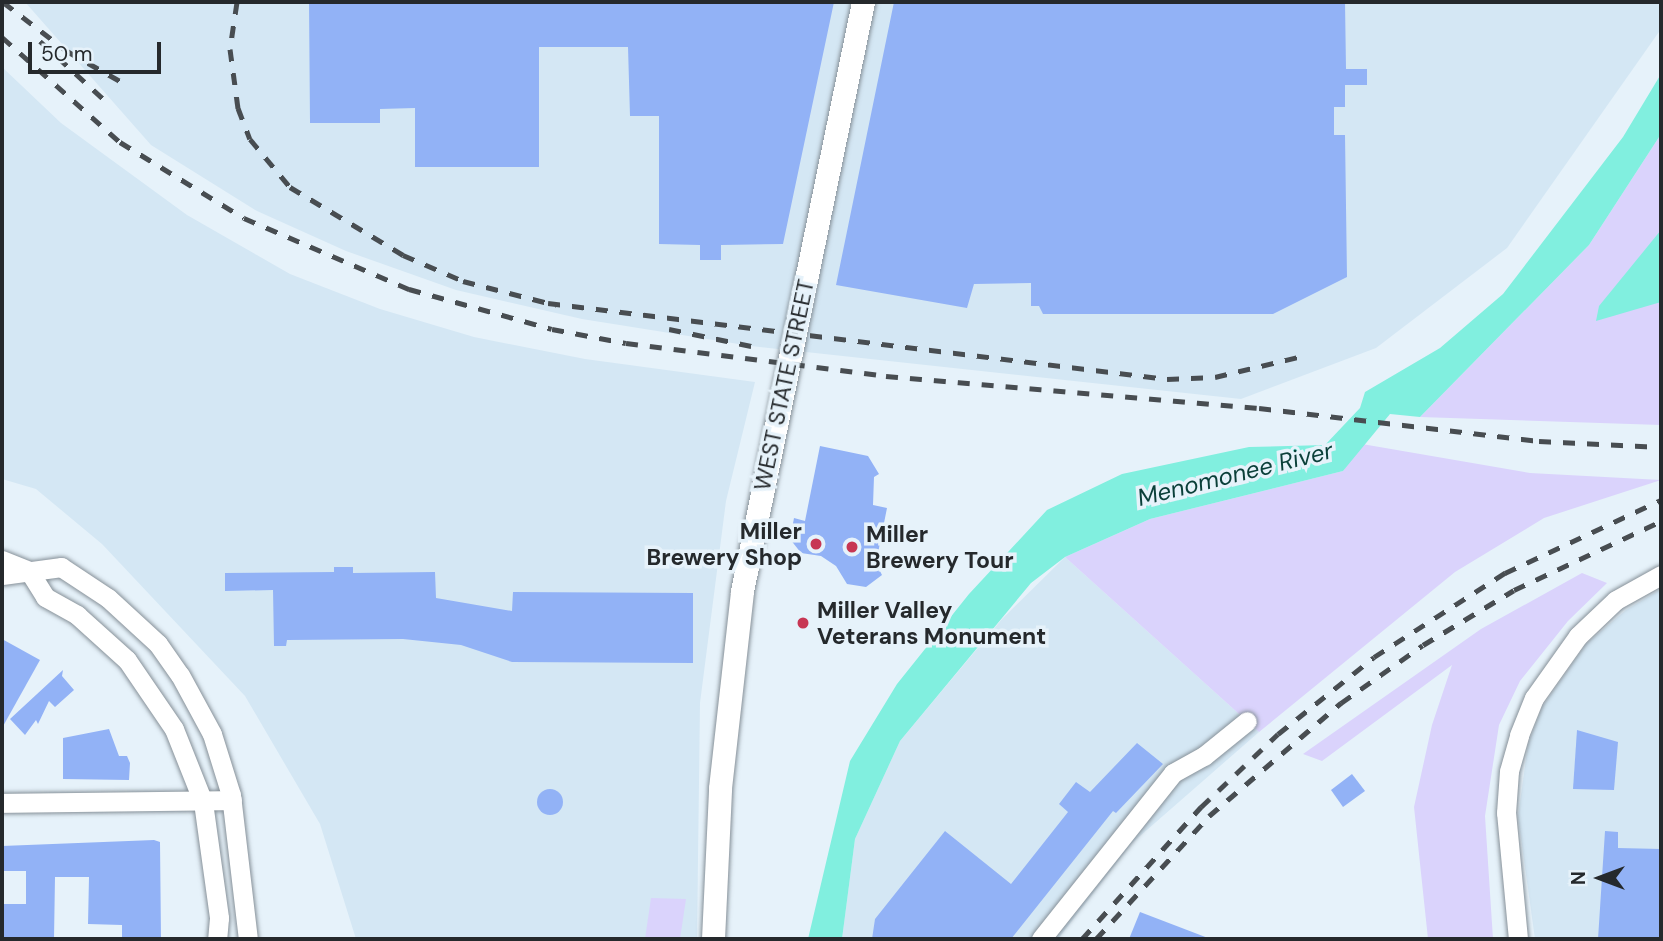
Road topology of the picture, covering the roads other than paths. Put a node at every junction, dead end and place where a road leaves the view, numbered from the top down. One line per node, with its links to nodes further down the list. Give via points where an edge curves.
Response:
1 (863, 2): 12 (main road, WEST STATE STREET, via 742,591 720,788)
2 (2, 560): 3 (street)
3 (29, 571): 4 (street); 7 (street, via 61,566 108,598 158,644 212,734); 8 (street, via 45,597 77,615 127,660 174,730)
4 (2, 575)
5 (1661, 575): 14 (street, via 1599,614 1534,698 1509,771 1506,813)
6 (1247, 722): 13 (street, via 1204,756 1173,773)
7 (233, 800): 8 (street); 11 (street)
8 (203, 802): 9 (street); 10 (street, via 219,918)
9 (2, 803)
10 (217, 939)
11 (248, 939)
12 (713, 939)
13 (1041, 939)
14 (1518, 939)

